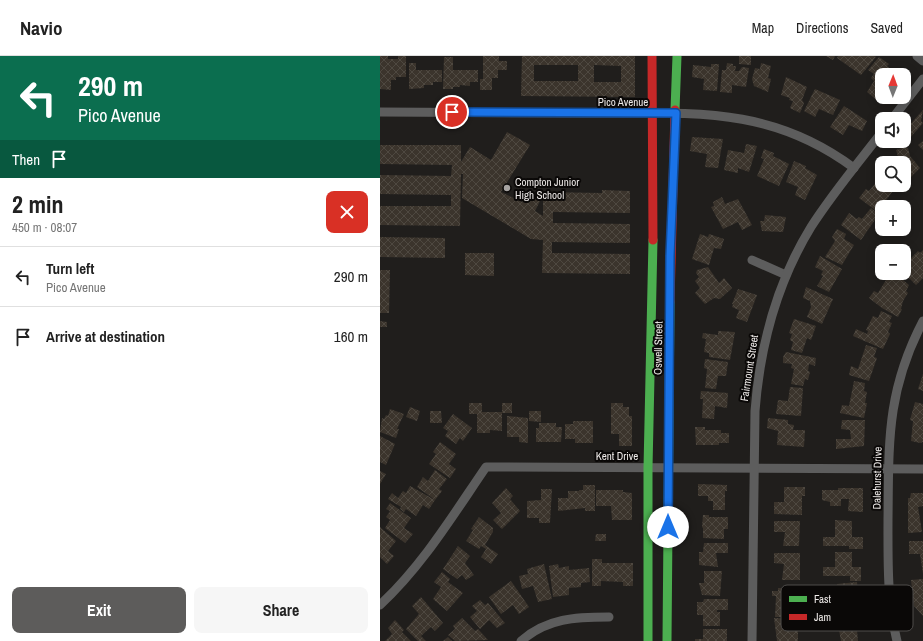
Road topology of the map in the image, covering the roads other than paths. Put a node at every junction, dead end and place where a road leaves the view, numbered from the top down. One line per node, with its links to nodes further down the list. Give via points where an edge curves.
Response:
1 (652, 56): 9 (main road, Oswell Street)
2 (677, 56): 8 (main road, Oswell Street)
3 (917, 56): 4 (street)
4 (923, 61)
5 (923, 79): 7 (street)
6 (380, 112): 9 (street, Pico Avenue)
7 (897, 112)
8 (676, 113): 9 (street, Pico Avenue); 11 (street, Pico Avenue, via 733,117 777,127 802,137); 16 (main road, Oswell Street, via 670,256)
9 (651, 114): 15 (main road, Oswell Street, via 654,256)
10 (875, 141): 11 (street, Fairmount Street)
11 (854, 168): 13 (street, Fairmount Street, via 811,227)
12 (752, 260): 13 (street)
13 (786, 275): 17 (street, Fairmount Street, via 770,319 758,378)
14 (923, 321): 19 (street, Dalehurst Drive, via 912,342 897,385 889,434)
15 (648, 468): 16 (street, Kent Drive); 21 (street, Kent Drive, via 486,466 421,560); 25 (main road, Oswell Street)
16 (668, 468): 17 (street, Kent Drive); 26 (main road, Oswell Street)
17 (754, 468): 19 (street, Kent Drive); 27 (street, Fairmount Street)
18 (923, 469): 19 (street, Kent Drive)
19 (888, 470): 20 (street, Dalehurst Drive)
20 (888, 585)
21 (380, 605)
22 (609, 617): 24 (street, via 558,620 535,630)
23 (895, 631): 28 (street, Dalehurst Drive)
24 (521, 641)
25 (648, 641)
26 (667, 641)
27 (752, 641)
28 (897, 641)

